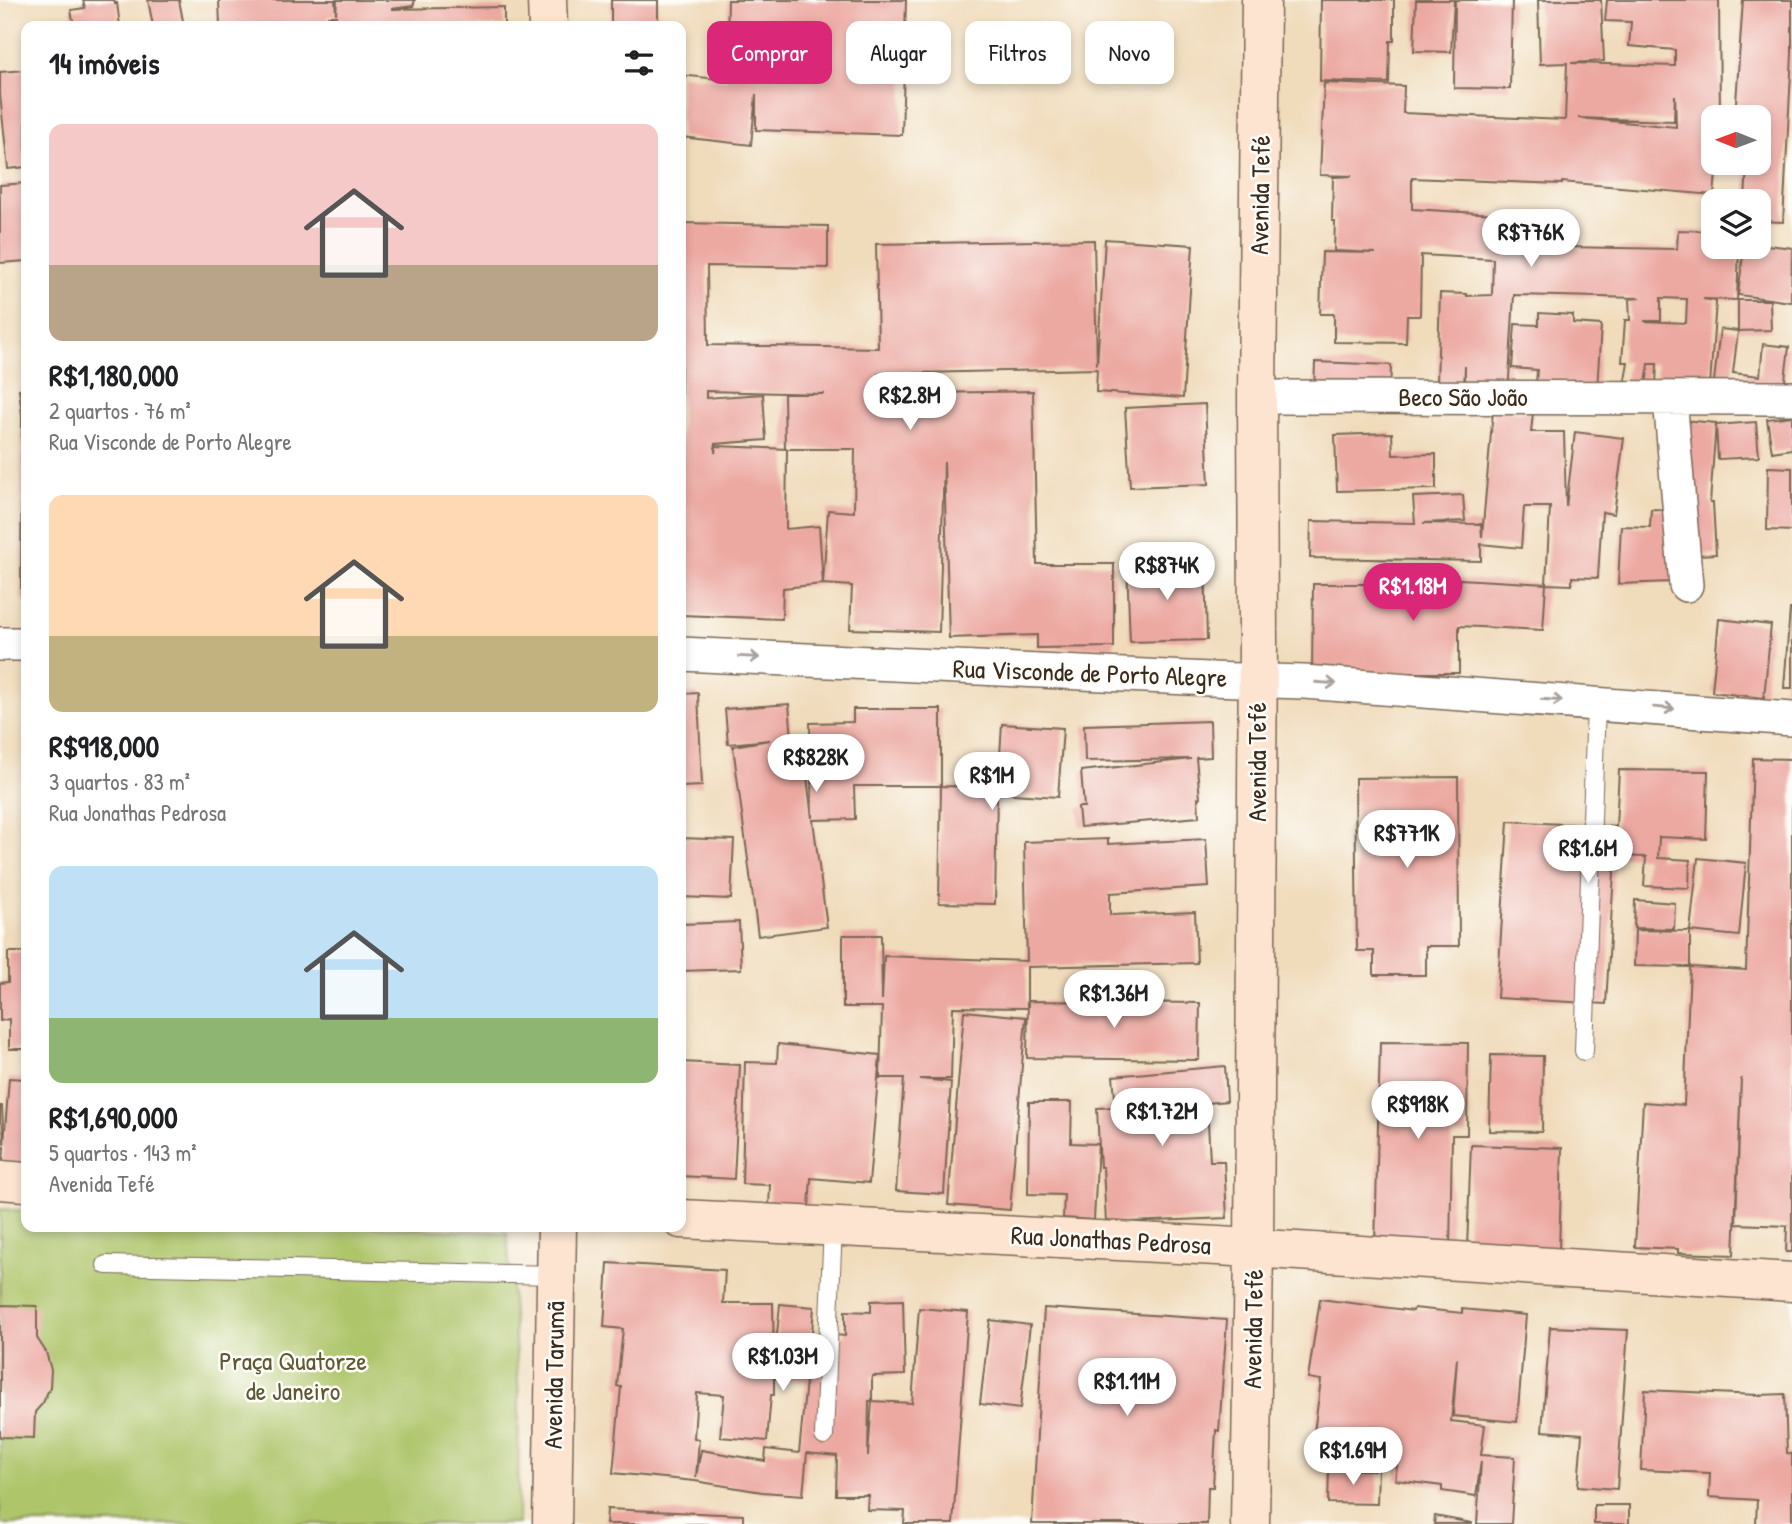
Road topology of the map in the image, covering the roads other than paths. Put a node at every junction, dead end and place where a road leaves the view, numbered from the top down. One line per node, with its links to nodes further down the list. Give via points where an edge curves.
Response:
1 (547, 0): 3 (main road)
2 (1261, 0): 4 (main road, Avenida Tefé)
3 (548, 21)
4 (1257, 397): 5 (street, Beco São João); 11 (main road, Avenida Tefé)
5 (1670, 398): 6 (street, Beco São João); 7 (street)
6 (1792, 398)
7 (1686, 585)
8 (0, 644): 9 (street)
9 (21, 644)
10 (686, 654): 11 (street, Rua Visconde de Porto Alegre, one-way to 11)
11 (1257, 680): 12 (street, Rua Visconde de Porto Alegre, one-way to 12); 20 (main road, Avenida Tefé)
12 (1596, 704): 13 (street, Rua Visconde de Porto Alegre, one-way to 13); 14 (lane)
13 (1792, 719)
14 (1584, 1051)
15 (0, 1180): 16 (main road)
16 (21, 1182)
17 (686, 1219): 18 (main road, Rua Jonathas Pedrosa)
18 (833, 1226): 20 (main road, Rua Jonathas Pedrosa); 24 (lane)
19 (556, 1232): 22 (main road, Avenida Tarumã)
20 (1254, 1249): 23 (main road, Rua Jonathas Pedrosa); 26 (main road, Avenida Tefé)
21 (106, 1265): 22 (lane)
22 (556, 1275): 25 (main road, Avenida Tarumã)
23 (1792, 1282)
24 (824, 1436)
25 (552, 1524)
26 (1250, 1524)

